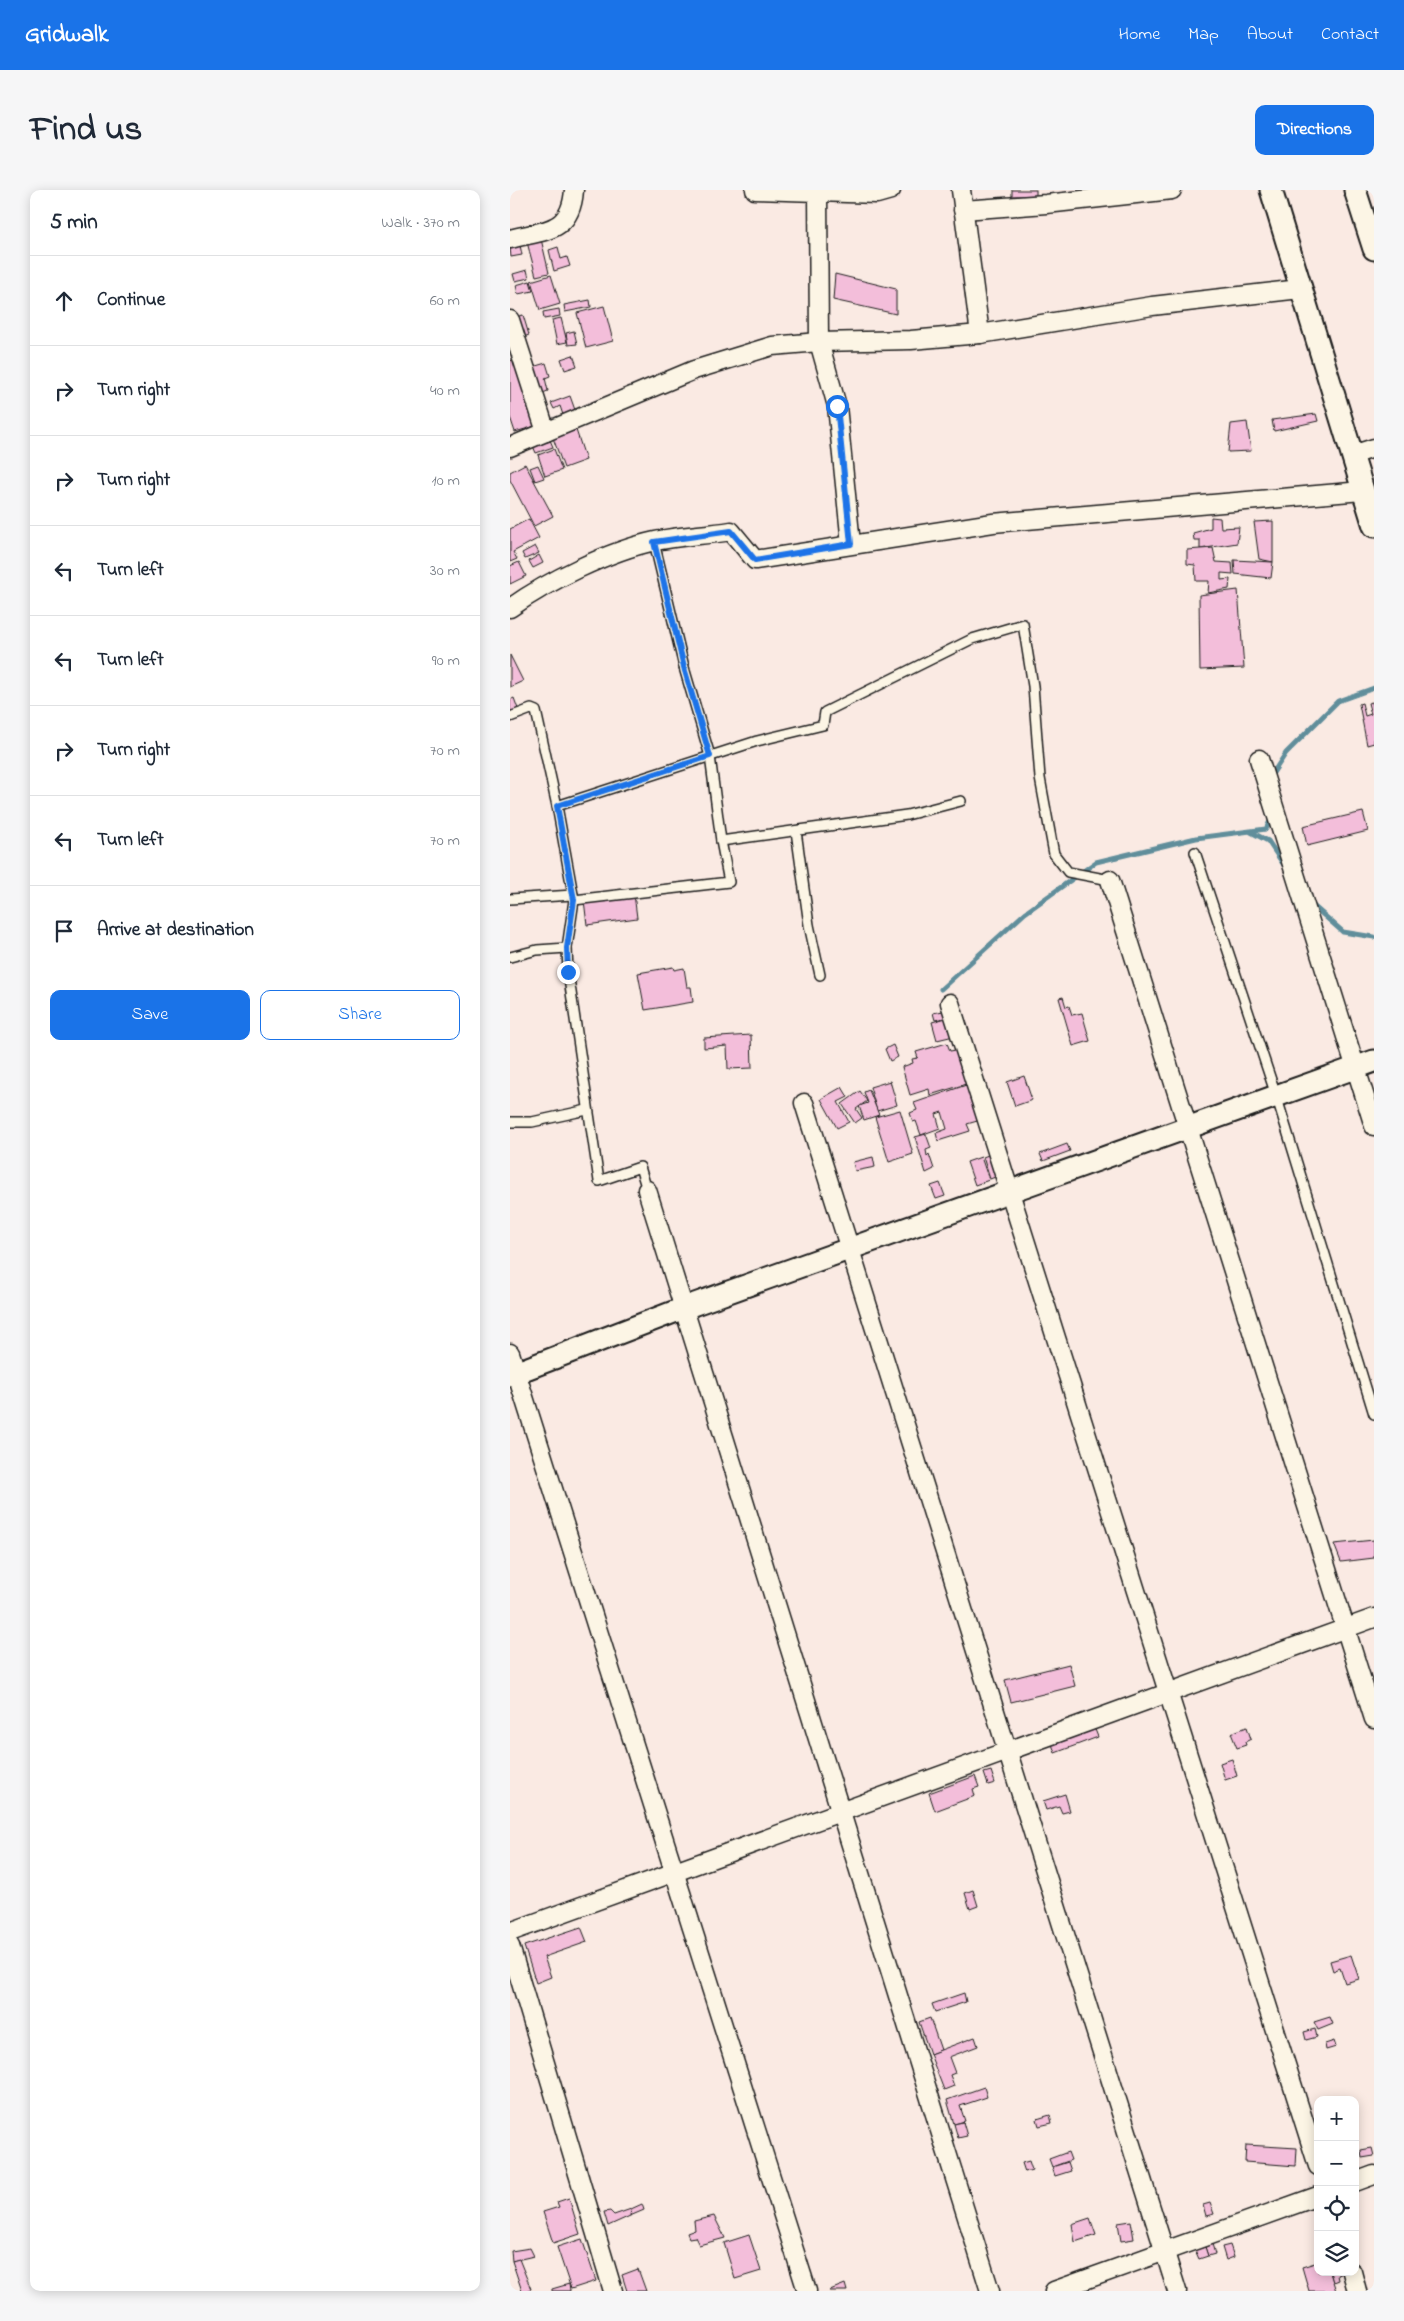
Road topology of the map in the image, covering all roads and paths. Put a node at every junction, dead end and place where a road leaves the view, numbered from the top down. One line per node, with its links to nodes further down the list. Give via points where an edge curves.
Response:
1 (574, 190): 11 (street, via 570,215 560,225)
2 (755, 190): 8 (street)
3 (891, 190): 8 (street, via 877,194)
4 (961, 190): 9 (street)
5 (1172, 190): 9 (street)
6 (1271, 190): 13 (street)
7 (1355, 190): 10 (street)
8 (818, 191): 16 (street)
9 (963, 210): 15 (street)
10 (1369, 216): 12 (street)
11 (510, 239)
12 (1374, 249)
13 (1300, 289): 15 (street, via 1152,306); 20 (street)
14 (510, 320): 17 (street)
15 (980, 334): 16 (street, via 911,340)
16 (819, 342): 17 (street, via 772,346 694,370); 24 (street, via 837,406)
17 (546, 432): 18 (street)
18 (510, 447)
19 (1374, 448): 20 (street)
20 (1352, 455): 21 (street)
21 (1362, 492): 22 (street); 24 (street, via 993,523)
22 (1374, 526)
23 (654, 542): 24 (street, via 731,531 755,560); 25 (street, via 604,558 532,592); 27 (lane, via 685,671)
24 (851, 544)
25 (510, 608)
26 (510, 717): 30 (lane, via 536,711)
27 (710, 756): 30 (lane); 32 (lane); 34 (lane, via 823,725 825,712 972,639 1023,624 1040,778 1054,854 1068,872)
28 (1259, 759): 41 (street)
29 (961, 801): 31 (lane, via 907,815)
30 (557, 806): 35 (lane)
31 (796, 831): 32 (lane); 39 (lane, via 809,925)
32 (721, 841): 35 (lane, via 729,882)
33 (1195, 852): 42 (lane)
34 (1110, 880): 46 (street)
35 (573, 897): 36 (lane); 37 (lane)
36 (510, 899)
37 (567, 948): 38 (lane, via 537,950); 44 (lane)
38 (510, 957)
39 (820, 975)
40 (950, 1003): 49 (street)
41 (1365, 1064): 42 (street); 47 (street)
42 (1276, 1095): 46 (street); 53 (lane)
43 (804, 1103): 50 (street)
44 (587, 1110): 45 (lane, via 532,1122); 48 (lane, via 599,1181 640,1167)
45 (510, 1122)
46 (1188, 1126): 49 (street); 55 (street)
47 (1374, 1126)
48 (647, 1190): 51 (street)
49 (1009, 1191): 50 (street); 56 (street)
50 (850, 1249): 51 (street); 58 (street)
51 (684, 1308): 52 (street); 59 (street)
52 (512, 1367): 60 (street)
53 (1374, 1414)
54 (1374, 1618): 55 (street)
55 (1346, 1628): 56 (street); 57 (street)
56 (1168, 1692): 58 (street); 63 (street)
57 (1374, 1719)
58 (1008, 1750): 59 (street); 67 (street)
59 (841, 1812): 60 (street); 71 (street)
60 (674, 1872): 61 (street); 70 (street)
61 (510, 1932)
62 (510, 1946): 69 (street)
63 (1314, 2153)
64 (1374, 2176): 65 (street)
65 (1359, 2181)
66 (1314, 2197): 67 (street)
67 (1165, 2251): 72 (street); 73 (street)
68 (1353, 2276): 74 (street)
69 (613, 2291)
70 (806, 2291)
71 (990, 2291)
72 (1054, 2291)
73 (1177, 2291)
74 (1358, 2291)

